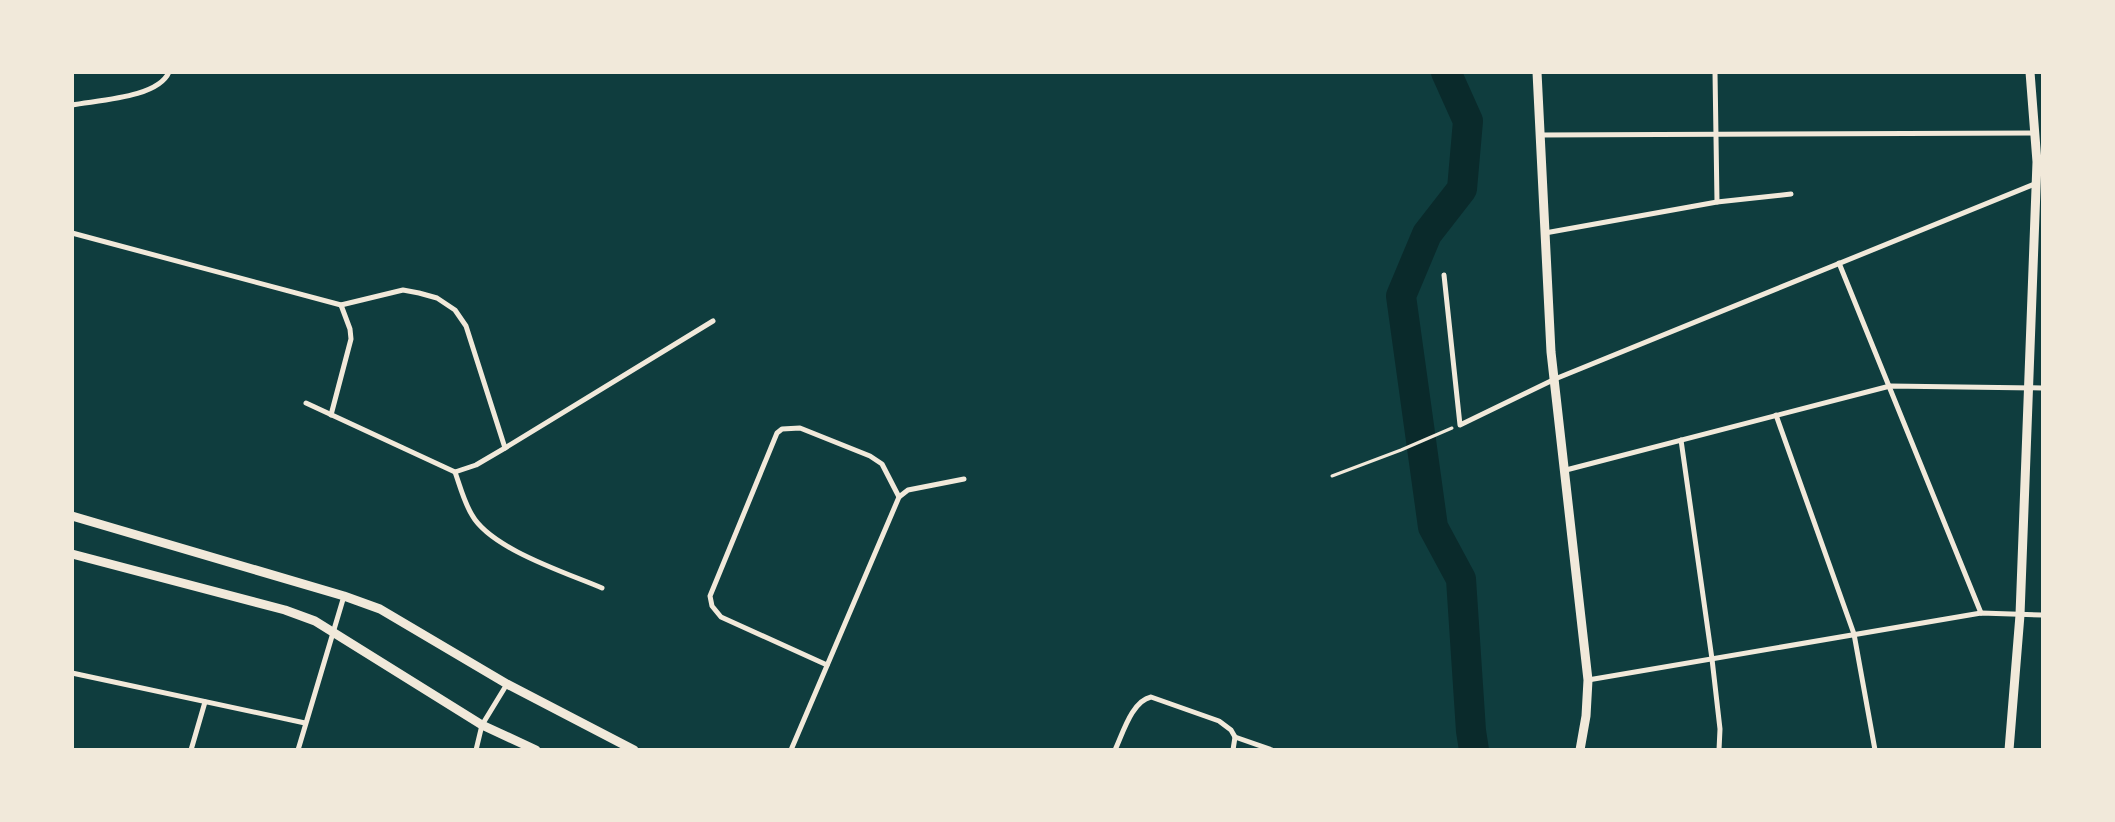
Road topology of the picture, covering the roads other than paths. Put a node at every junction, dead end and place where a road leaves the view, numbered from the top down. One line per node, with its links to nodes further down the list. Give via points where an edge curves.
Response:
1 (169, 72): 5 (street, via 154,88)
2 (1537, 72): 7 (street)
3 (1715, 72): 8 (street)
4 (2030, 72): 6 (street)
5 (72, 105)
6 (2035, 133): 8 (street); 9 (street)
7 (1540, 134): 8 (street); 14 (street)
8 (1715, 134): 12 (street)
9 (2040, 161): 10 (street)
10 (2037, 183): 15 (street); 21 (street)
11 (1791, 194): 12 (street)
12 (1717, 202): 14 (street)
13 (72, 233): 17 (street)
14 (1545, 233): 19 (street)
15 (1839, 263): 19 (street); 20 (street)
16 (1444, 276): 19 (street, via 1460,425)
17 (341, 306): 24 (street, via 351,339); 27 (street, via 403,290 438,298 454,310 466,326)
18 (713, 321): 27 (street)
19 (1555, 379): 28 (street)
20 (1890, 386): 21 (street); 25 (street); 36 (street)
21 (2028, 388): 22 (street); 37 (street)
22 (2042, 388)
23 (306, 403): 24 (street)
24 (331, 415): 29 (street)
25 (1776, 415): 26 (street); 40 (street)
26 (1681, 440): 28 (street); 41 (street)
27 (505, 448): 29 (street, via 476,465)
28 (1566, 470): 44 (street)
29 (455, 472): 34 (street, via 472,516 484,530 518,553)
30 (964, 479): 31 (street, via 908,490)
31 (899, 497): 42 (street); 42 (street, via 882,464 870,456 800,428 782,429 777,434 710,596 712,606 722,617)
32 (72, 516): 35 (street)
33 (72, 554): 39 (street, via 286,610)
34 (602, 588)
35 (344, 596): 39 (street); 45 (street, via 380,609)
36 (1981, 613): 37 (street); 40 (street)
37 (2020, 615): 38 (street); 62 (street)
38 (2042, 615)
39 (333, 632): 47 (street); 48 (street)
40 (1854, 634): 41 (street); 61 (street)
41 (1712, 659): 44 (street); 60 (street, via 1720,729)
42 (827, 666): 55 (street)
43 (72, 673): 46 (street)
44 (1588, 680): 59 (street)
45 (507, 684): 48 (street); 54 (street)
46 (205, 702): 47 (street); 50 (street)
47 (305, 723): 51 (street)
48 (482, 725): 52 (street); 53 (street)
49 (1235, 737): 56 (street, via 1219,721 1151,697 1136,707); 57 (street); 58 (street)
50 (191, 750)
51 (298, 750)
52 (476, 750)
53 (536, 750)
54 (634, 750)
55 (791, 750)
56 (1115, 750)
57 (1233, 750)
58 (1272, 750)
59 (1580, 750)
60 (1719, 750)
61 (1874, 750)
62 (2009, 750)

